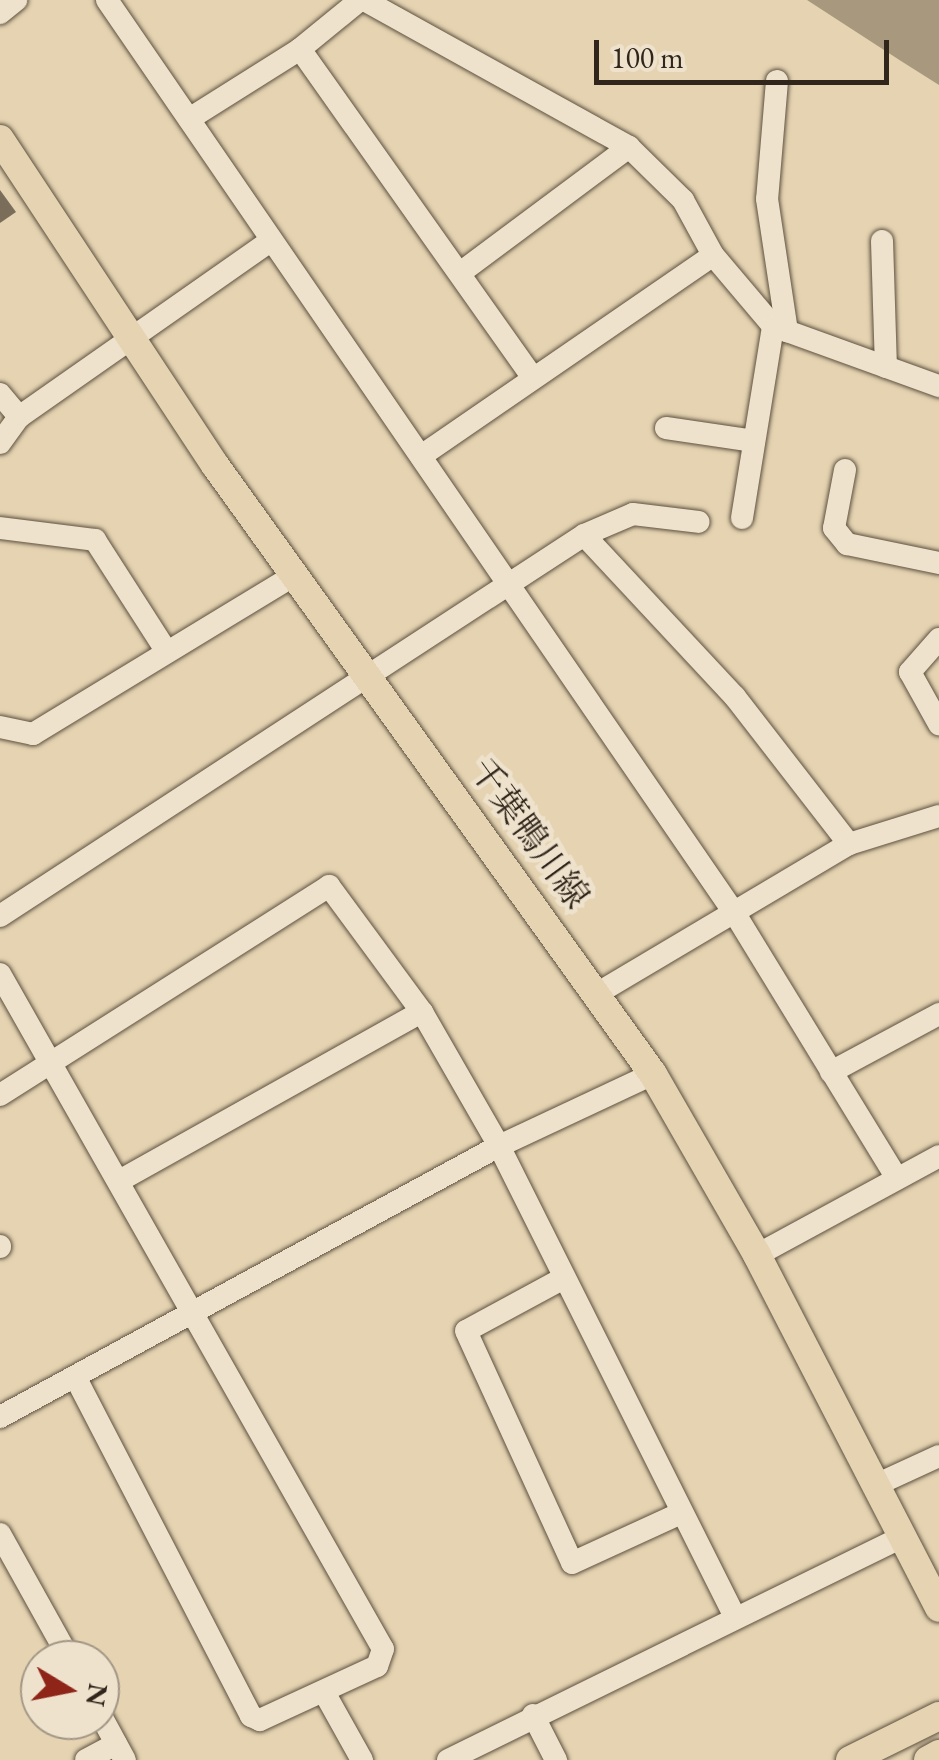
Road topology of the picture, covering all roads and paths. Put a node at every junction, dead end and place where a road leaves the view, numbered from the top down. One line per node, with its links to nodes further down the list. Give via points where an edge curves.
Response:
1 (16, 0): 4 (street)
2 (107, 0): 7 (street)
3 (362, 0): 5 (street); 9 (street)
4 (0, 13)
5 (300, 48): 7 (street); 13 (street)
6 (776, 82): 14 (street, via 768,199)
7 (189, 119): 11 (street)
8 (0, 139): 15 (main road, 千葉鴨川線)
9 (629, 147): 12 (street, via 683,200); 13 (street)
10 (882, 241): 16 (street)
11 (269, 242): 15 (street); 24 (street)
12 (714, 256): 14 (street); 17 (street)
13 (460, 273): 17 (street)
14 (780, 329): 16 (street); 22 (street)
15 (129, 340): 20 (street); 31 (main road, 千葉鴨川線)
16 (886, 367): 18 (street)
17 (532, 375): 24 (street)
18 (939, 386)
19 (0, 394): 20 (street)
20 (19, 417): 23 (street)
21 (666, 428): 22 (street)
22 (754, 442): 26 (street)
23 (0, 443)
24 (421, 456): 32 (street)
25 (846, 470): 30 (street, via 834,528 846,544)
26 (742, 518)
27 (699, 522): 29 (street, via 633,514)
28 (0, 528): 34 (street, via 95,540)
29 (584, 536): 32 (street); 39 (street, via 735,697)
30 (939, 563)
31 (295, 575): 34 (street); 35 (main road, 千葉鴨川線)
32 (509, 584): 35 (street); 40 (street)
33 (939, 639): 36 (street, via 910,672)
34 (165, 648): 37 (street, via 33,734)
35 (371, 676): 41 (street); 43 (main road, 千葉鴨川線)
36 (939, 724)
37 (0, 727)
38 (935, 825): 39 (street)
39 (849, 844): 40 (street)
40 (735, 914): 43 (street); 47 (street)
41 (0, 916)
42 (0, 974): 46 (street)
43 (598, 993): 48 (main road, 千葉鴨川線)
44 (422, 1012): 46 (street, via 330,886); 50 (street); 53 (street)
45 (939, 1014): 47 (street)
46 (47, 1066): 49 (street); 53 (street)
47 (830, 1072): 52 (street)
48 (653, 1074): 50 (street); 54 (main road, 千葉鴨川線)
49 (0, 1095)
50 (500, 1146): 55 (street); 56 (street)
51 (939, 1156): 52 (street)
52 (897, 1178): 54 (street)
53 (119, 1181): 56 (street)
54 (757, 1255): 60 (main road, 千葉鴨川線)
55 (562, 1278): 61 (street); 61 (street, via 466,1331 572,1563)
56 (195, 1315): 57 (street); 67 (street, via 382,1649 377,1666)
57 (76, 1378): 58 (street); 67 (street, via 251,1716 260,1720)
58 (0, 1418)
59 (939, 1456): 60 (street)
60 (876, 1484): 63 (main road, 千葉鴨川線)
61 (681, 1513): 65 (street)
62 (0, 1534): 66 (street)
63 (904, 1536): 64 (main road, 千葉鴨川線); 65 (street)
64 (939, 1608)
65 (734, 1615): 68 (street)
66 (59, 1640)
67 (324, 1692): 73 (street)
68 (532, 1714): 74 (street); 75 (street)
69 (939, 1716): 76 (main road)
70 (121, 1752): 72 (street)
71 (939, 1754): 77 (main road)
72 (86, 1760)
73 (362, 1760)
74 (448, 1760)
75 (556, 1760)
76 (850, 1760)
77 (928, 1760)

